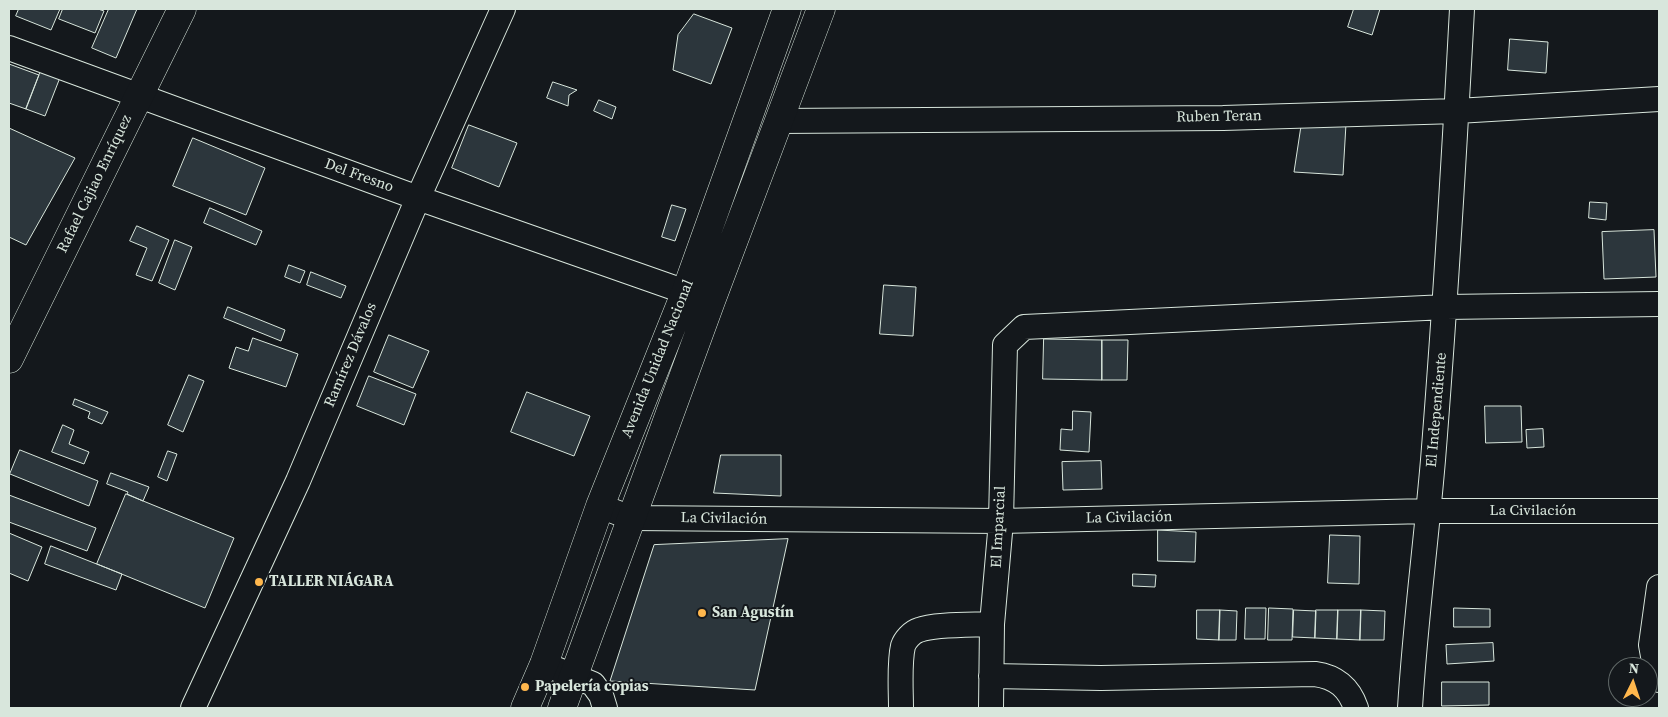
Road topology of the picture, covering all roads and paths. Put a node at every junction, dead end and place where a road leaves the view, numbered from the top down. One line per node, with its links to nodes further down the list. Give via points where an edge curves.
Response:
1 (182, 9): 7 (main road, Rafael Cajiao Enríquez)
2 (503, 9): 11 (street, Ramírez Dávalos)
3 (788, 9): 12 (main road, Avenida Unidad Nacional)
4 (821, 9): 10 (main road, Avenida Unidad Nacional)
5 (1462, 9): 9 (street, El Independiente)
6 (9, 48): 7 (street, Del Fresno)
7 (138, 96): 11 (street, Del Fresno); 16 (main road, Rafael Cajiao Enríquez)
8 (1659, 99): 9 (street, Ruben Teran)
9 (1457, 111): 10 (street, Ruben Teran, via 1223,118); 15 (street, El Independiente)
10 (778, 121): 13 (main road, Avenida Unidad Nacional)
11 (418, 198): 12 (street, Del Fresno); 28 (street, Ramírez Dávalos, via 298,481)
12 (686, 291): 13 (street, Del Fresno); 17 (main road, Avenida Unidad Nacional)
13 (711, 301): 20 (main road, Avenida Unidad Nacional)
14 (1659, 304): 15 (street)
15 (1446, 307): 18 (street, El Independiente); 21 (street, El Imparcial, via 1024,327 1005,345)
16 (9, 359)
17 (600, 506): 20 (street, La Civilación); 24 (main road, Avenida Unidad Nacional)
18 (1429, 511): 19 (street, La Civilación); 21 (street, La Civilación); 35 (street, El Independiente)
19 (1659, 511)
20 (631, 518): 21 (street, La Civilación); 25 (main road, Avenida Unidad Nacional)
21 (1001, 521): 23 (street, El Imparcial)
22 (1659, 587): 27 (street, via 1651,645)
23 (992, 624): 26 (street, El Imparcial); 32 (street, via 919,630 910,636 904,646)
24 (544, 664): 25 (street); 29 (main road, Avenida Unidad Nacional)
25 (574, 675): 30 (main road, Avenida Unidad Nacional); 31 (street, via 593,684)
26 (991, 676): 33 (street, El Imparcial); 34 (street, via 1101,678 1315,674 1326,676 1346,688)
27 (1659, 680)
28 (195, 704)
29 (525, 708)
30 (562, 708)
31 (605, 708)
32 (901, 708)
33 (990, 708)
34 (1356, 708)
35 (1410, 708)

